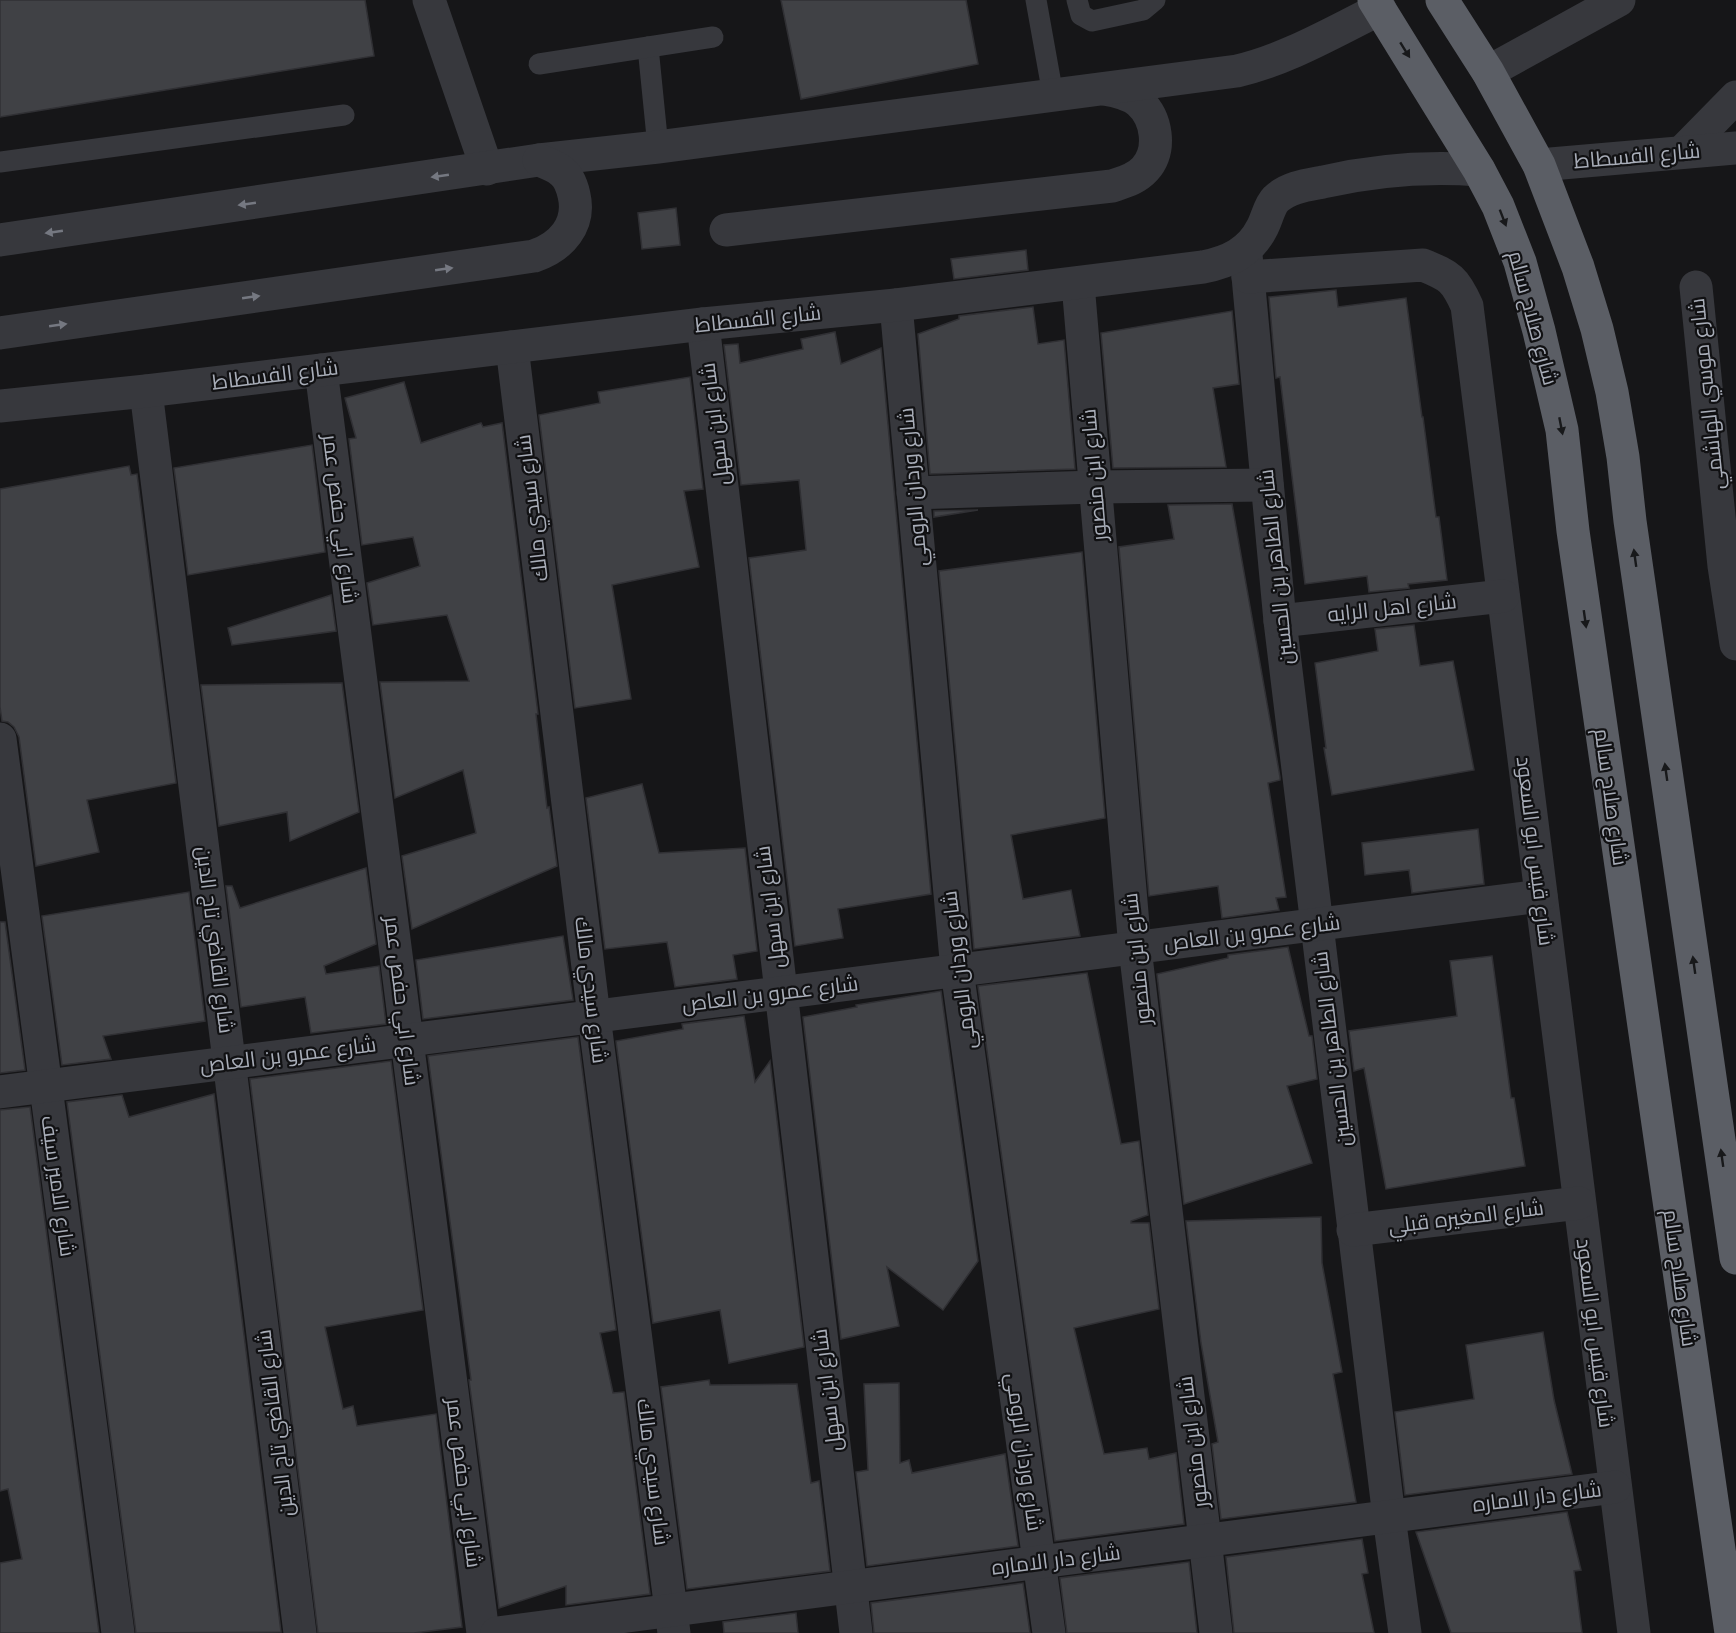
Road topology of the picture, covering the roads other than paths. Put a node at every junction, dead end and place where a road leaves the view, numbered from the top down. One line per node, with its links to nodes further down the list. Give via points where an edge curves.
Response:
1 (429, 0): 22 (street)
2 (1039, 0): 13 (lane)
3 (1077, 0): 4 (lane, via 1081,15 1092,21 1143,10)
4 (1155, 0)
5 (1442, 0): 11 (highway)
6 (1619, 0): 11 (street)
7 (1377, 4): 12 (street, via 1286,56 1262,65); 23 (highway, شارع صلاح سالم, one-way to 23)
8 (713, 37): 9 (lane)
9 (648, 47): 10 (lane); 16 (lane)
10 (539, 64)
11 (1488, 72): 21 (highway)
12 (1104, 89): 13 (street); 24 (street, via 1138,101 1150,115 1156,133 1150,160 1130,180 1112,186)
13 (1053, 95): 16 (street)
14 (1736, 97): 18 (street)
15 (344, 115): 20 (lane)
16 (658, 147): 19 (street)
17 (1736, 148): 18 (street, شارع الفسطاط)
18 (1682, 152): 21 (street, شارع الفسطاط)
19 (539, 160): 22 (street); 31 (street, one-way to 19, via 547,252 568,233 575,218 576,201 562,171)
20 (0, 162)
21 (1539, 165): 56 (highway, one-way to 21, via 1612,392 1578,267)
22 (487, 169): 25 (street, one-way to 25)
23 (1479, 170): 26 (street, شارع الفسطاط, via 1388,170 1289,191 1275,200); 72 (highway, شارع صلاح سالم, one-way to 72, via 1520,262 1562,430 1574,543)
24 (726, 230)
25 (0, 240)
26 (1246, 264): 27 (street, شارع الفسطاط, via 1238,256 1221,264); 36 (street, شارع الطاهر بن الحسين); 40 (street, شارع قيس ابو السعود, via 1423,265 1444,273 1458,285 1467,306)
27 (1078, 284): 29 (street, شارع الفسطاط); 37 (street, شارع ابن منصور)
28 (1696, 287): 39 (street, شارع موسي الهاشمي)
29 (896, 305): 30 (street, شارع الفسطاط); 38 (street, شارع وردان الرومي)
30 (703, 324): 32 (street, شارع الفسطاط); 48 (street, شارع ابن سهل)
31 (0, 333)
32 (512, 347): 33 (street, شارع الفسطاط); 49 (street, شارع سيدي مالك)
33 (321, 370): 34 (street, شارع الفسطاط); 50 (street, شارع ابي حفص عمر)
34 (146, 391): 35 (street, شارع الفسطاط); 51 (street, شارع القاضي تاج الدين)
35 (0, 406)
36 (1267, 485): 37 (street); 41 (street, شارع الطاهر بن الحسين)
37 (1095, 487): 38 (street); 46 (street, شارع ابن منصور)
38 (913, 493): 47 (street, شارع وردان الرومي)
39 (1730, 565): 42 (street, شارع موسي الهاشمي)
40 (1503, 596): 41 (street, شارع اهل الرايه); 44 (street, شارع قيس ابو السعود)
41 (1280, 621): 45 (street, شارع الطاهر بن الحسين)
42 (1736, 644)
43 (0, 738): 52 (street, شارع الامير سيف)
44 (1541, 896): 45 (street, شارع عمرو بن العاص); 54 (street, شارع قيس ابو السعود)
45 (1316, 924): 46 (street, شارع عمرو بن العاص); 55 (street, شارع الطاهر بن الحسين)
46 (1135, 948): 47 (street, شارع عمرو بن العاص); 59 (street, شارع ابن منصور)
47 (957, 970): 48 (street, شارع عمرو بن العاص); 60 (street, شارع وردان الرومي)
48 (780, 993): 49 (street, شارع عمرو بن العاص); 61 (street, شارع ابن سهل)
49 (594, 1016): 50 (street, شارع عمرو بن العاص); 62 (street, شارع سيدي مالك)
50 (407, 1040): 51 (street, شارع عمرو بن العاص); 65 (street, شارع ابي حفص عمر)
51 (230, 1062): 52 (street, شارع عمرو بن العاص); 64 (street, شارع القاضي تاج الدين)
52 (45, 1086): 53 (street, شارع عمرو بن العاص); 63 (street, شارع الامير سيف)
53 (0, 1092)
54 (1579, 1203): 55 (street, شارع المغيره قبلي); 57 (street, شارع قيس ابو السعود)
55 (1353, 1230): 58 (street, شارع الطاهر بن الحسين)
56 (1736, 1258)
57 (1615, 1487): 58 (street, شارع دار الاماره); 71 (street, شارع قيس ابو السعود)
58 (1389, 1516): 59 (street, شارع دار الاماره); 70 (street, شارع الطاهر بن الحسين)
59 (1205, 1540): 60 (street, شارع دار الاماره); 69 (street, شارع ابن منصور)
60 (1039, 1562): 61 (street, شارع دار الاماره); 68 (street, شارع وردان الرومي)
61 (850, 1587): 62 (street, شارع دار الاماره); 67 (street, شارع ابن سهل)
62 (672, 1622): 66 (street, شارع دار الاماره)
63 (118, 1633)
64 (300, 1633)
65 (483, 1633)
66 (496, 1633)
67 (856, 1633)
68 (1049, 1633)
69 (1216, 1633)
70 (1405, 1633)
71 (1634, 1633)
72 (1731, 1633)

